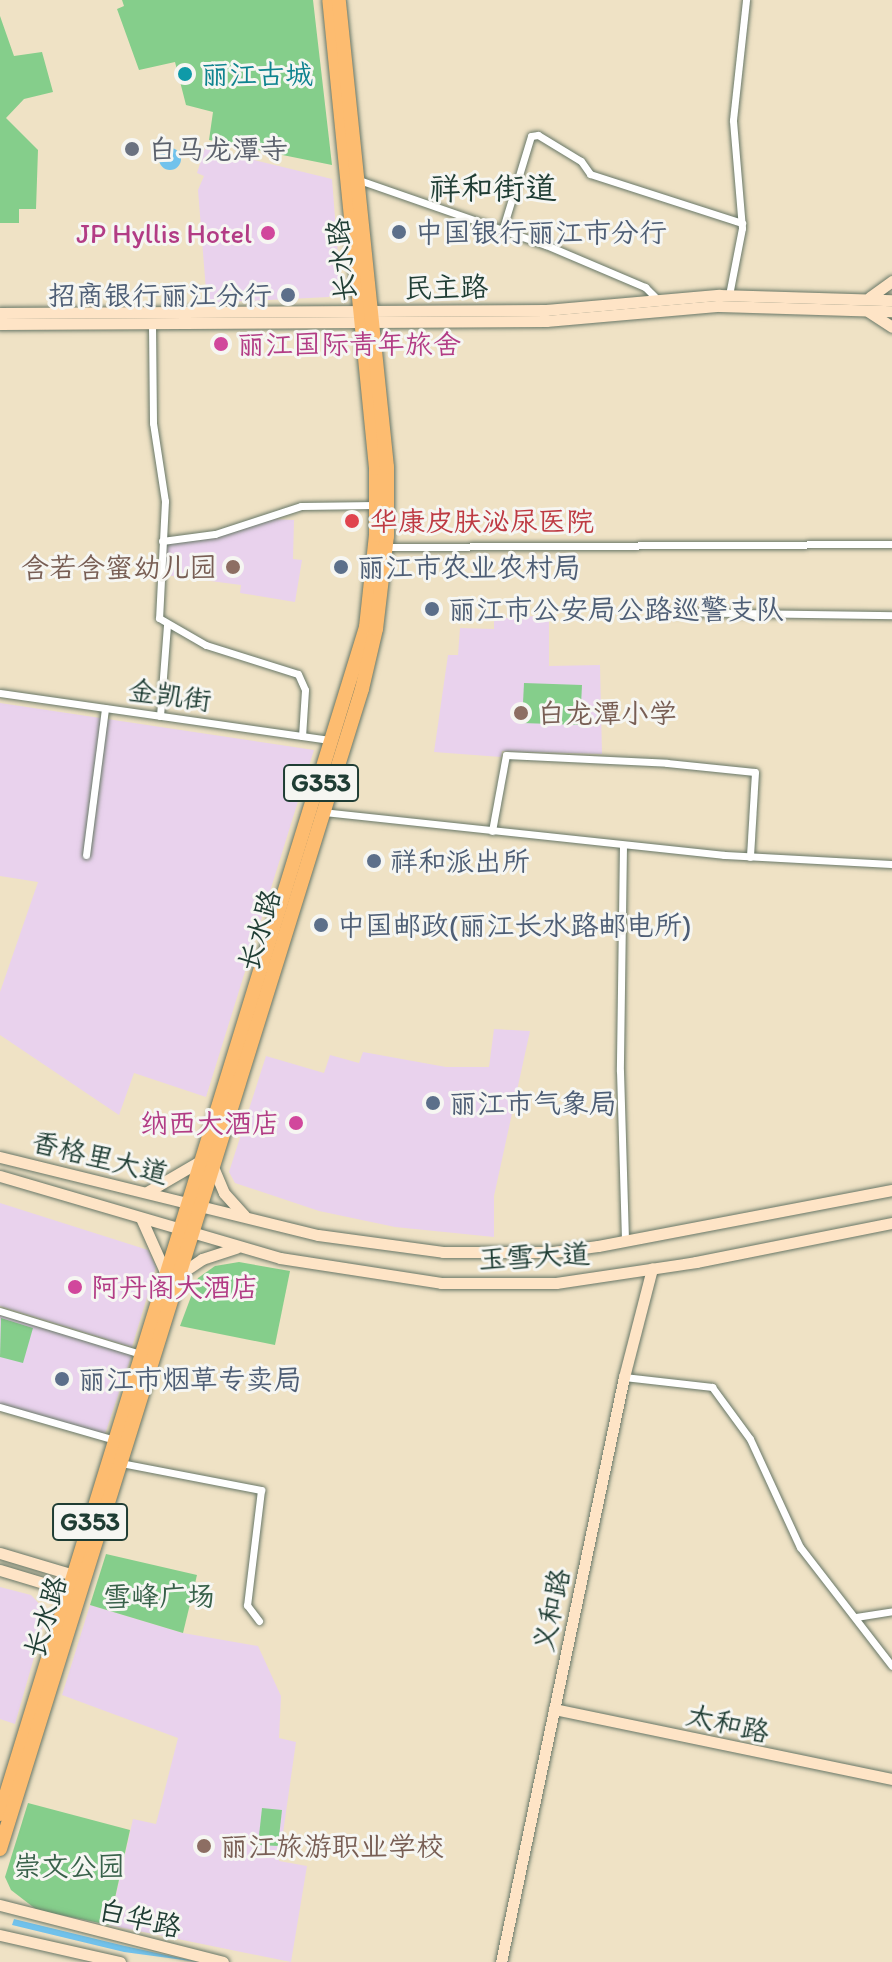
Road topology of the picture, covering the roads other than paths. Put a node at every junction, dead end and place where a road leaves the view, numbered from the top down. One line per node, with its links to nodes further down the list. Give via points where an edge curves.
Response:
1 (329, 0): 14 (highway, 长水路 / G353)
2 (339, 0): 4 (highway, 长水路 / G353)
3 (746, 0): 5 (street, via 733,120)
4 (359, 180): 6 (street); 14 (highway, 长水路 / G353)
5 (742, 223): 6 (street, via 590,174 581,161 538,135 531,136); 8 (street)
6 (503, 228): 9 (street, via 645,287)
7 (892, 281): 11 (main road)
8 (729, 295): 9 (main road, 民主路); 11 (main road, 民主路)
9 (656, 298): 14 (main road, 民主路, via 546,310)
10 (892, 300): 11 (main road, 民主路)
11 (864, 303): 12 (main road, 民主路); 14 (main road, 民主路, via 675,307 546,321); 17 (main road)
12 (892, 311)
13 (0, 313): 14 (main road, 民主路)
14 (368, 318): 16 (main road, 民主路); 18 (highway, 长水路 / G353); 21 (highway, 长水路 / G353, via 387,467)
15 (0, 324): 16 (main road, 民主路)
16 (152, 325): 19 (street, via 153,423 164,489)
17 (892, 327)
18 (377, 505): 19 (street, via 301,506 215,534); 29 (highway, 长水路 / G353, via 366,627)
19 (162, 541): 24 (street, via 159,618)
20 (892, 544): 21 (street)
21 (386, 547): 30 (highway, 长水路 / G353, via 369,659)
22 (670, 612): 23 (street)
23 (892, 615)
24 (167, 625): 27 (street); 28 (street, via 206,645 298,674 305,690)
25 (0, 693): 26 (street, 金凯街)
26 (105, 708): 27 (street, 金凯街); 33 (street)
27 (160, 716): 28 (street, 金凯街)
28 (302, 736): 29 (street, 金凯街)
29 (334, 741): 37 (highway, 长水路 / G353)
30 (323, 812): 31 (street); 37 (highway, 长水路 / G353)
31 (492, 831): 32 (street); 34 (street, via 506,755 667,763 755,772)
32 (623, 845): 34 (street); 46 (street, via 620,1071)
33 (86, 855)
34 (750, 857): 35 (street)
35 (892, 864)
36 (0, 1157): 40 (main road, 香格里大道)
37 (208, 1162): 40 (main road); 41 (highway, 长水路 / G353); 43 (main road, via 224,1193)
38 (0, 1176): 42 (main road, 香格里大道)
39 (892, 1190): 46 (main road, 玉雪大道)
40 (145, 1193): 41 (main road, 香格里大道)
41 (194, 1205): 43 (main road, 玉雪大道); 45 (highway, 长水路 / G353)
42 (141, 1217): 45 (main road, 香格里大道); 49 (main road)
43 (248, 1218): 46 (main road, 玉雪大道, via 340,1239 430,1251 553,1252)
44 (892, 1223): 48 (main road, 玉雪大道)
45 (186, 1231): 47 (main road, 玉雪大道); 49 (highway, 长水路 / G353)
46 (625, 1242)
47 (239, 1247): 48 (main road, 玉雪大道, via 345,1271 441,1283 556,1283); 49 (main road)
48 (652, 1269): 52 (main road, 义和路)
49 (172, 1276): 51 (highway, 长水路 / G353); 55 (highway, 长水路 / G353)
50 (0, 1311): 51 (street)
51 (141, 1354): 54 (highway, 长水路 / G353)
52 (624, 1377): 61 (street, via 712,1387 750,1439 800,1547); 64 (main road, 义和路)
53 (0, 1407): 54 (street)
54 (115, 1440): 58 (highway, 长水路 / G353)
55 (119, 1463): 58 (highway, 长水路 / G353); 62 (street, via 261,1490 247,1605)
56 (0, 1553): 58 (main road)
57 (0, 1570): 59 (main road)
58 (79, 1576): 59 (highway, 长水路 / G353)
59 (74, 1593): 66 (highway, 长水路 / G353); 67 (highway, 长水路 / G353)
60 (892, 1611): 61 (street)
61 (856, 1617): 63 (street)
62 (259, 1621)
63 (892, 1666)
64 (554, 1709): 65 (main road, 太和路); 72 (main road, 义和路)
65 (892, 1779)
66 (1, 1806)
67 (0, 1849)
68 (0, 1905): 71 (main road, 白华路)
69 (0, 1935): 70 (main road)
70 (120, 1962)
71 (223, 1962)
72 (501, 1962)

